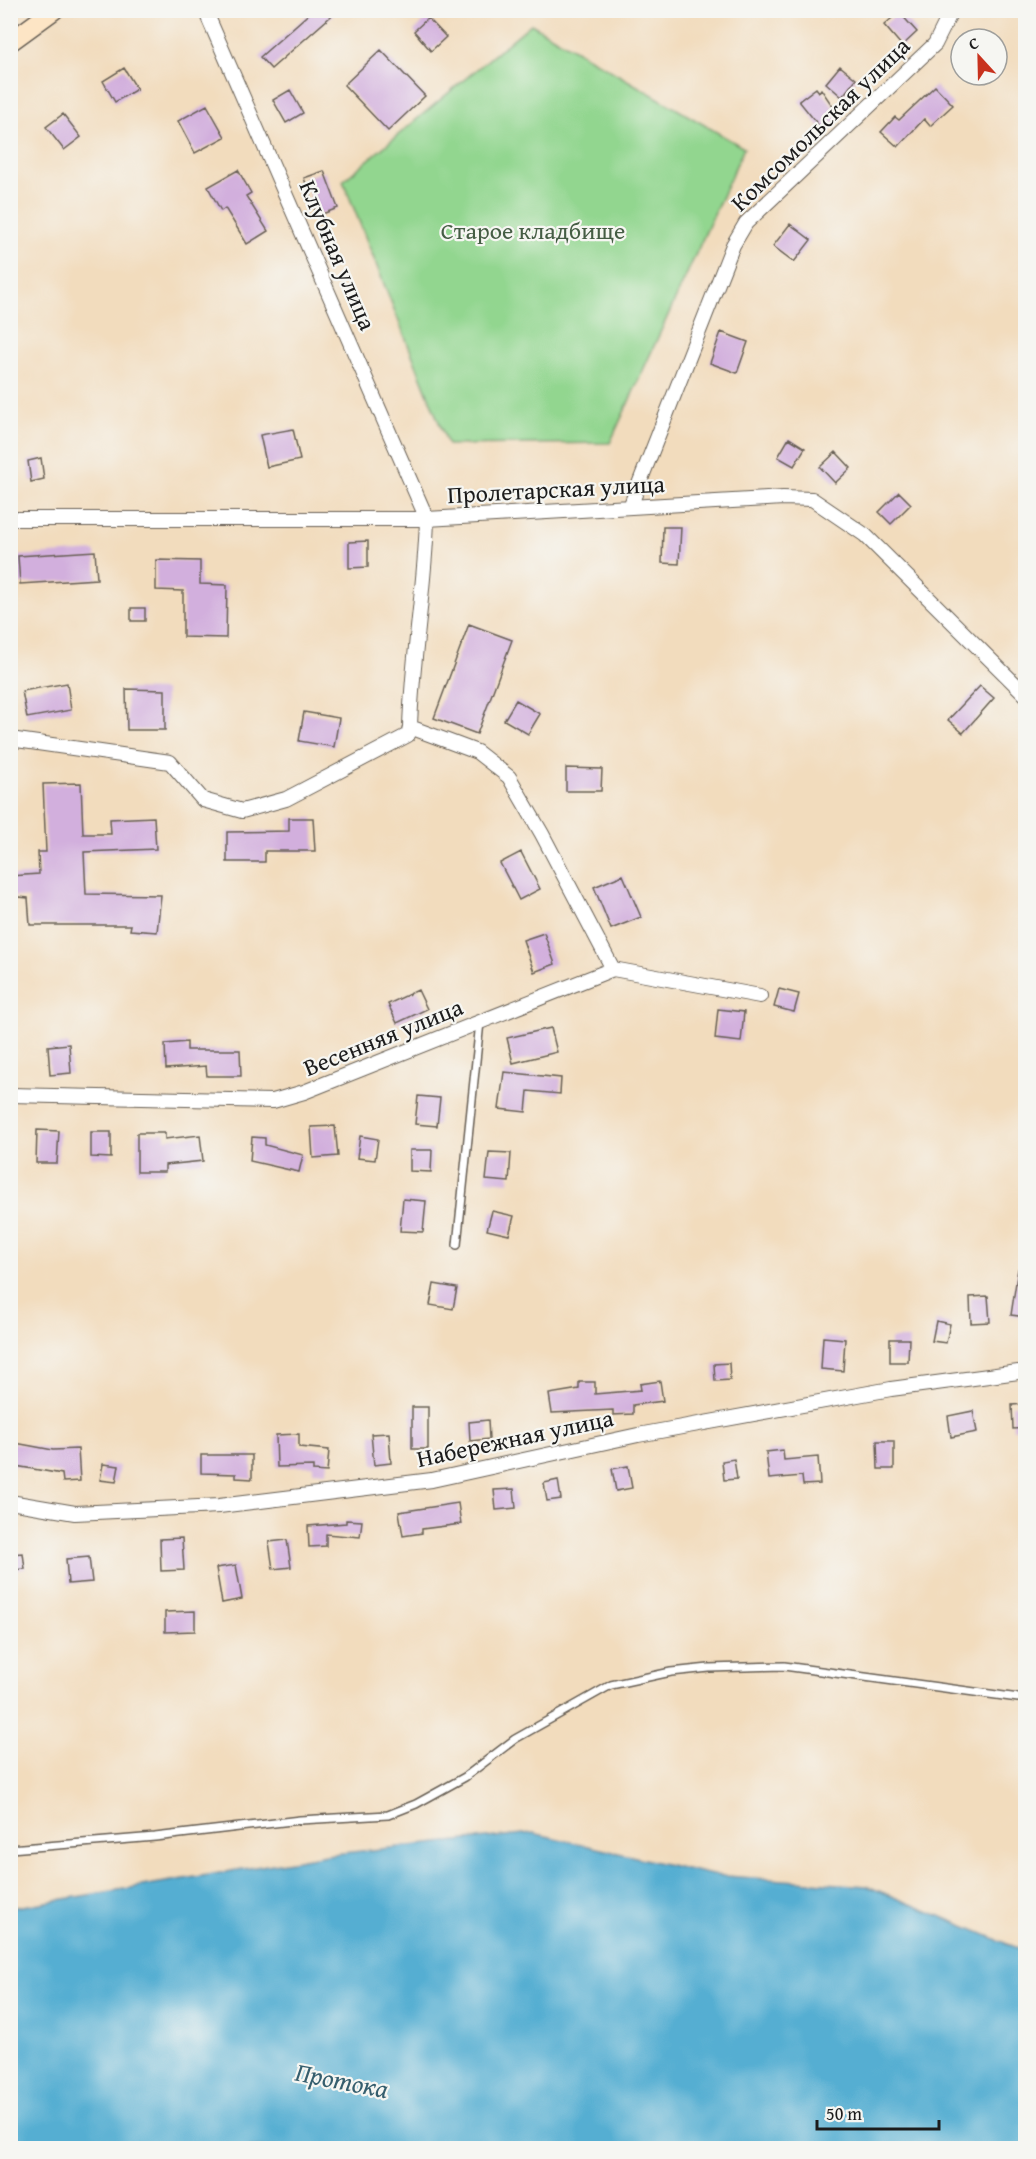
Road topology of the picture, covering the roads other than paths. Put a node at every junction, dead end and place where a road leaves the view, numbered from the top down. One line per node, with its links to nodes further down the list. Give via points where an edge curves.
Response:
1 (54, 10): 4 (street)
2 (206, 10): 7 (street, Клубная улица)
3 (952, 10): 5 (street, Комсомольская улица, via 935,44 746,223 733,245)
4 (10, 42)
5 (630, 507): 7 (street, Пролетарская улица); 8 (street, Пролетарская улица, via 812,499 865,535)
6 (10, 519): 7 (street, Пролетарская улица)
7 (427, 519): 9 (street)
8 (1026, 695)
9 (410, 727): 10 (street, via 408,735 286,800 242,811 203,800 170,762); 11 (street, via 477,752 509,777)
10 (10, 739)
11 (613, 969): 12 (street); 13 (street, Весенняя улица)
12 (760, 996)
13 (480, 1022): 14 (street, Весенняя улица, via 273,1101); 15 (lane)
14 (10, 1095)
15 (457, 1245)
16 (1026, 1371): 17 (street, Набережная улица, via 868,1393 638,1435 432,1480 219,1506 75,1513)
17 (10, 1502)
18 (1026, 1699): 19 (lane, via 784,1666 671,1672 611,1685 515,1739 465,1777 388,1815)
19 (10, 1849)

